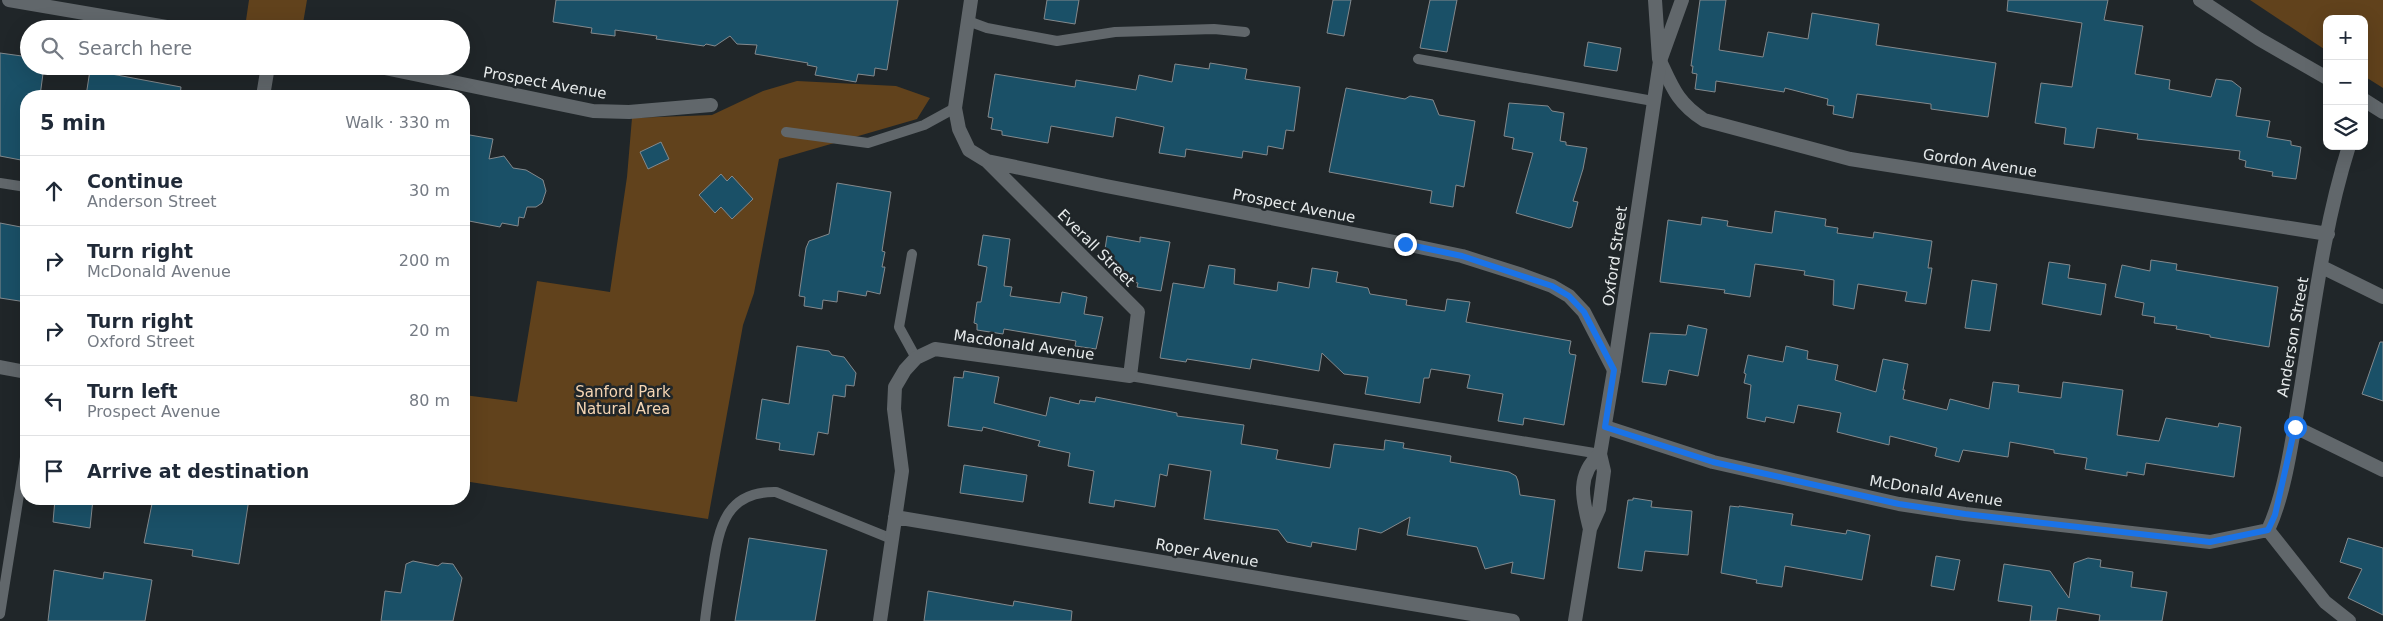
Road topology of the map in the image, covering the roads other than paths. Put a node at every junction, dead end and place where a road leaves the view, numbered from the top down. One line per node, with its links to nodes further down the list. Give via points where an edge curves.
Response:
1 (8, 0): 6 (street)
2 (971, 0): 7 (street)
3 (1656, 0): 10 (street, Oxford Street)
4 (1682, 0): 10 (street, Oxford Street)
5 (2200, 0): 13 (street)
6 (125, 20)
7 (968, 21): 8 (lane, via 987,28 1057,41 1115,32 1214,29); 18 (street)
8 (1245, 32)
9 (1418, 59): 15 (lane)
10 (1660, 62): 15 (street, Oxford Street); 25 (street, Gordon Avenue, via 1682,103 1704,120 1850,159)
11 (266, 75): 14 (street)
12 (420, 75): 17 (street, Prospect Avenue, via 593,110 629,112)
13 (2323, 76)
14 (264, 90)
15 (1653, 102): 31 (street, Oxford Street)
16 (2368, 103): 19 (street)
17 (711, 104)
18 (955, 108): 20 (lane, via 924,125 868,143); 22 (street, Prospect Avenue, via 959,129 969,150)
19 (2383, 112)
20 (786, 132)
21 (2348, 150): 25 (street, Anderson Street)
22 (987, 161): 31 (street, Prospect Avenue, via 1462,256 1537,280 1569,296 1584,312); 33 (street, Everall Street, via 1138,312)
23 (0, 183): 24 (lane)
24 (20, 186)
25 (2328, 234): 27 (street, Anderson Street)
26 (912, 254): 29 (lane, via 899,327)
27 (2322, 267): 28 (street); 35 (street, Anderson Street)
28 (2383, 297)
29 (916, 358): 33 (street, Macdonald Avenue, via 935,349); 39 (street, via 904,370 895,387 894,409 902,471)
30 (0, 367): 32 (street)
31 (1614, 370): 34 (street, Oxford Street)
32 (20, 371)
33 (1130, 376): 36 (lane)
34 (1605, 427): 36 (street, Oxford Street); 40 (street, McDonald Avenue, via 1713,462 1899,504 2210,542)
35 (2295, 427): 37 (street); 40 (street, Anderson Street, via 2275,515)
36 (1600, 454): 46 (street, Oxford Street, via 1584,475 1583,500 1590,529)
37 (2383, 470)
38 (20, 489): 42 (lane)
39 (896, 517): 41 (street); 45 (street, Roper Avenue)
40 (2268, 530): 47 (street, via 2325,602)
41 (892, 539): 43 (lane, via 776,492 758,492 742,499 728,513 718,531); 44 (street)
42 (0, 614)
43 (704, 621)
44 (880, 621)
45 (1513, 621)
46 (1575, 621)
47 (2349, 621)

